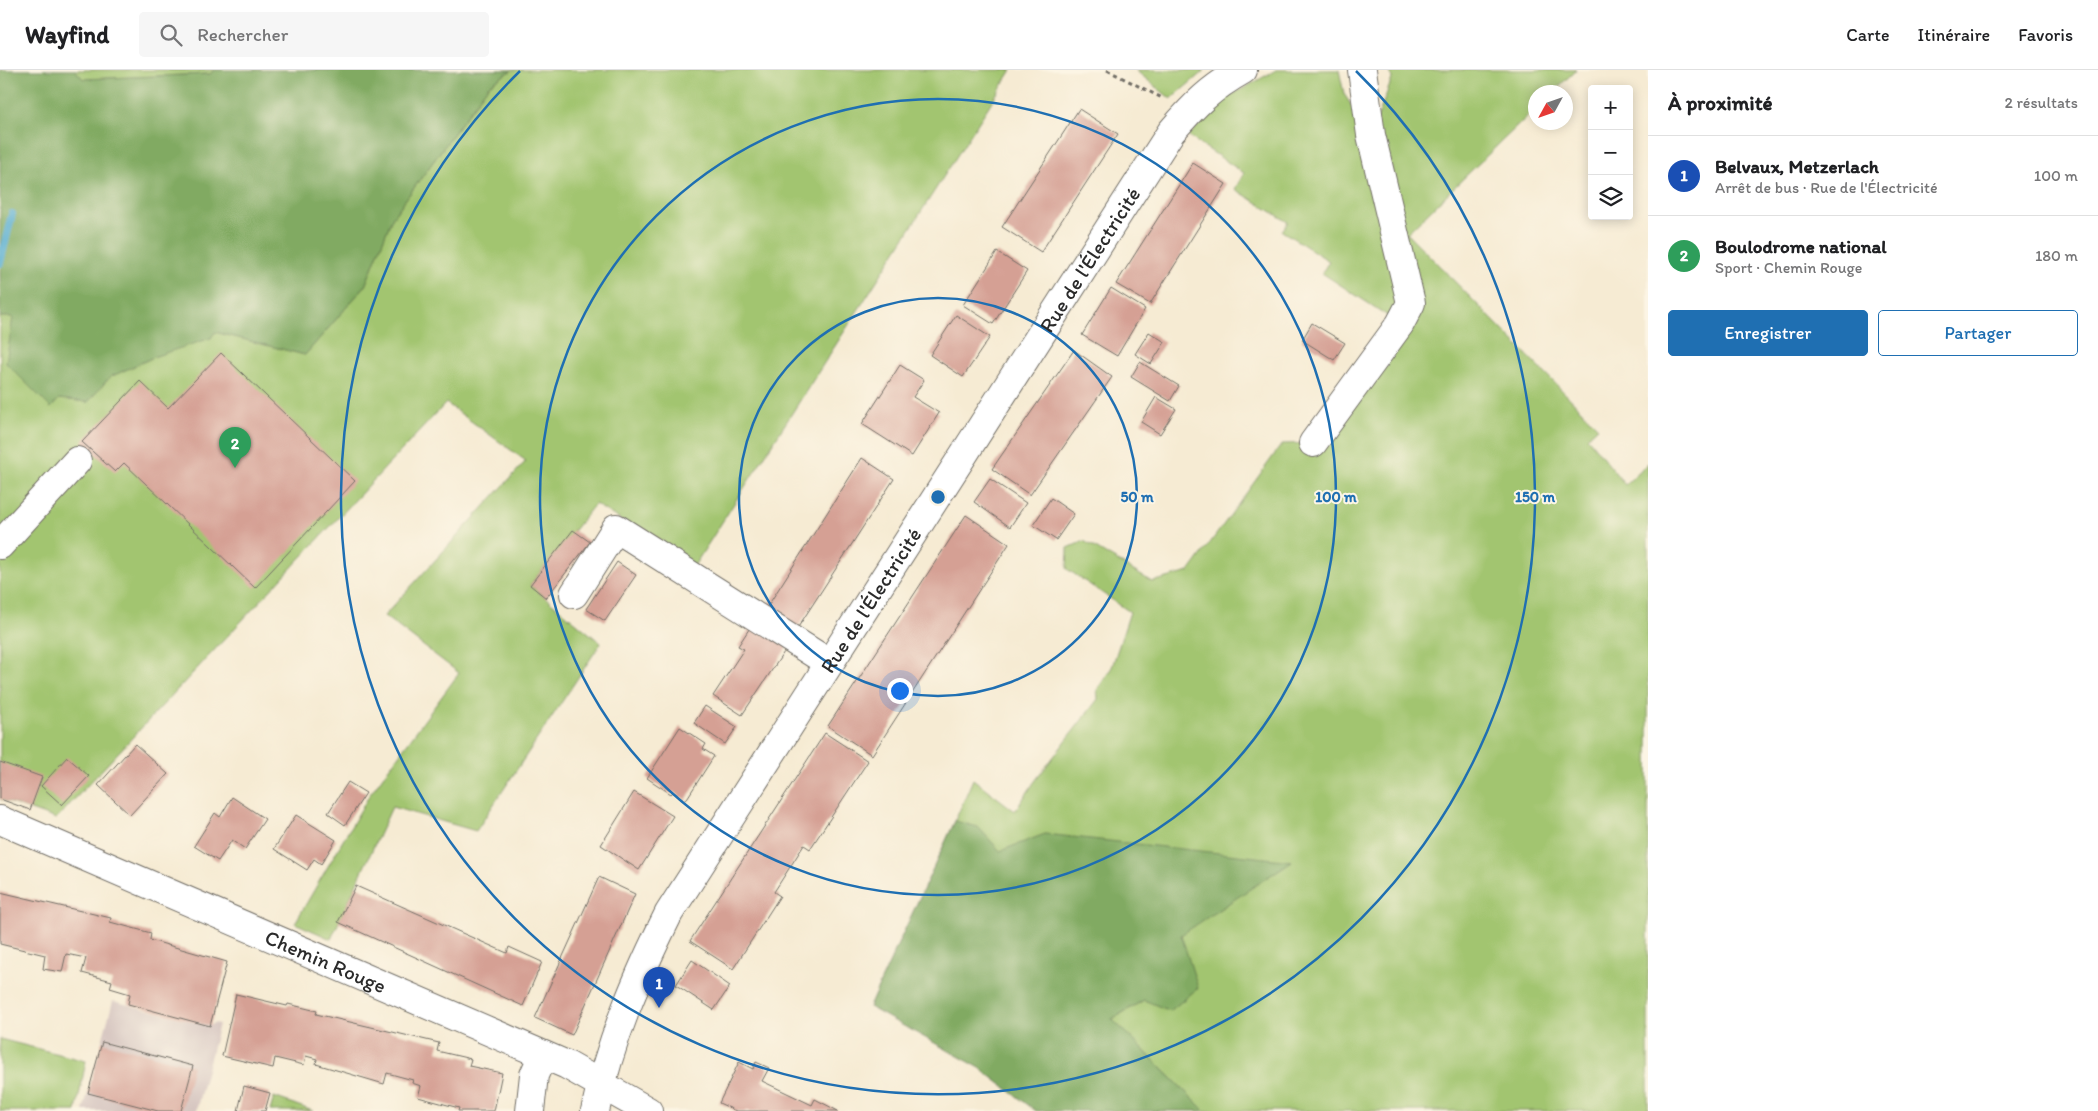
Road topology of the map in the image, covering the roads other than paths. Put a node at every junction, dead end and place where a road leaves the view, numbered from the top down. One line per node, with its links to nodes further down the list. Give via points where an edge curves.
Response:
1 (1243, 70): 7 (main road, Rue de l'Électricité, via 1217,85 1171,132)
2 (1362, 70): 3 (main road, via 1371,135 1412,303)
3 (1313, 443)
4 (77, 461): 5 (main road)
5 (0, 545)
6 (574, 594): 7 (main road, via 616,528)
7 (829, 663): 10 (main road, Rue de l'Électricité, via 669,912 639,973)
8 (0, 820): 9 (main road, Chemin Rouge)
9 (543, 1055): 10 (main road, Chemin Rouge); 11 (main road, via 534,1075)
10 (601, 1083): 12 (main road, Rue de l'Électricité); 13 (main road, Chemin Rouge)
11 (530, 1111)
12 (595, 1111)
13 (648, 1111)

